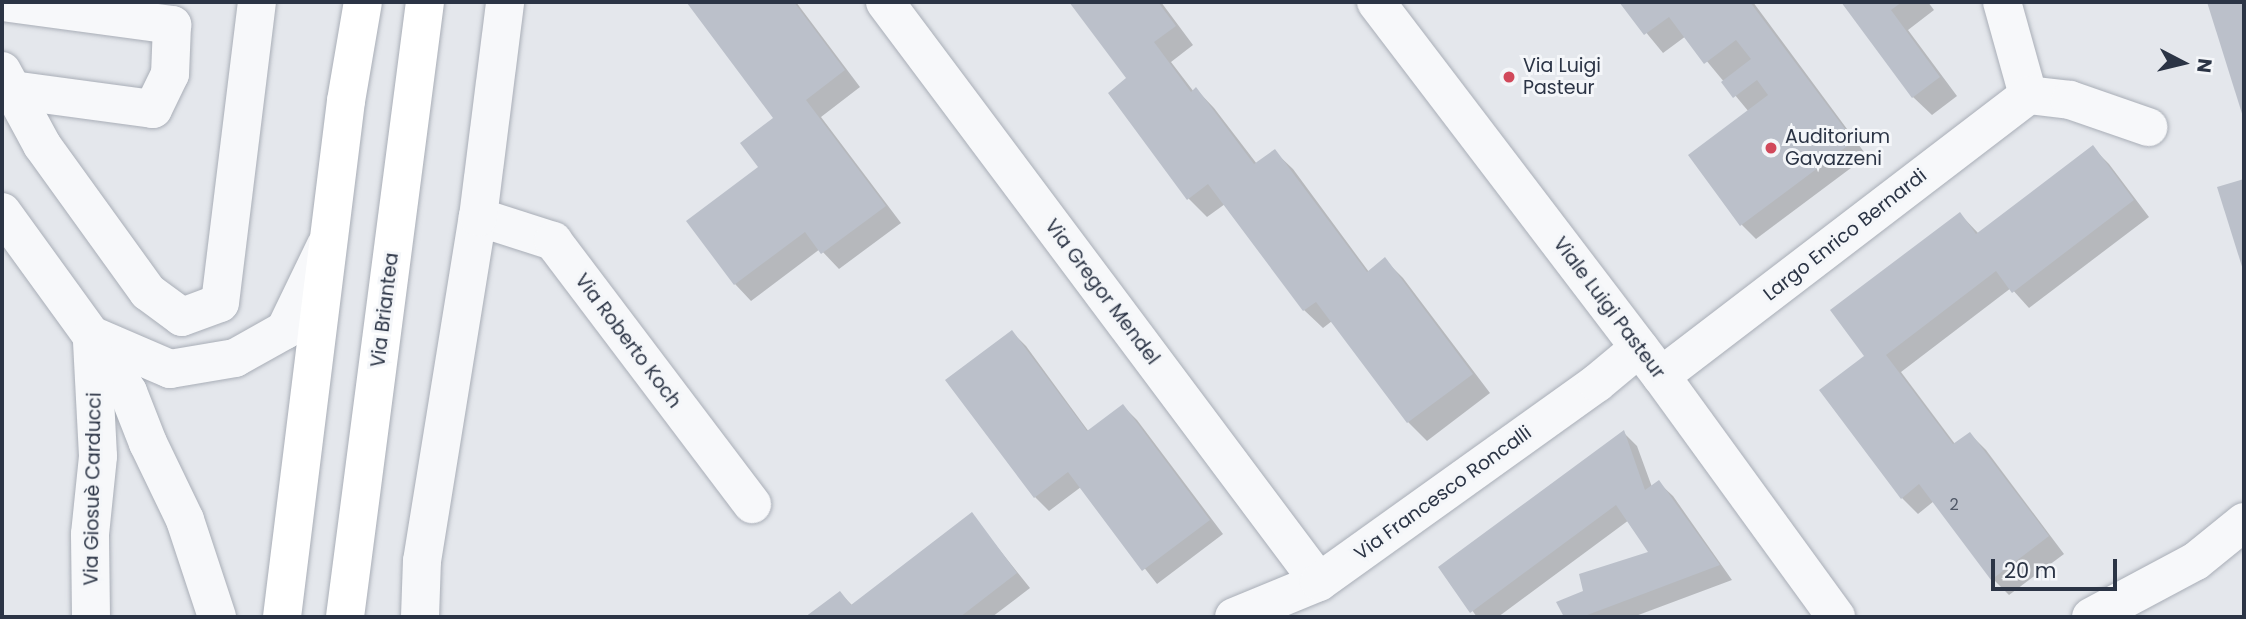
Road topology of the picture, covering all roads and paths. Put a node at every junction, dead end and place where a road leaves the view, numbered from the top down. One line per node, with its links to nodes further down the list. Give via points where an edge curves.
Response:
1 (2, 2): 9 (street, via 172,25 170,74 153,109)
2 (257, 2): 9 (street, via 220,303 182,317 148,292 42,145)
3 (363, 2): 14 (main road)
4 (425, 2): 23 (main road, Via Briantea)
5 (505, 2): 13 (street)
6 (885, 2): 19 (street, Via Gregor Mendel)
7 (1376, 2): 16 (street, Viale Luigi Pasteur)
8 (2002, 2): 10 (street)
9 (7, 81)
10 (2028, 96): 11 (street, via 2070,100); 16 (street, Largo Enrico Bernardi)
11 (2148, 127)
12 (2, 212): 15 (street)
13 (478, 217): 17 (street, Via Roberto Koch, via 552,241); 24 (street, via 422,561)
14 (328, 240): 15 (street, via 285,330 235,358 170,369); 22 (main road)
15 (92, 335): 20 (street, Via Giosuè Carducci, via 98,456 90,534); 21 (street, Via Giosuè Carducci, via 128,392 185,520)
16 (1650, 362): 19 (street, Via Francesco Roncalli, via 1597,383); 26 (street, Viale Luigi Pasteur)
17 (752, 504)
18 (2244, 522): 27 (street, via 2196,561)
19 (1320, 582): 25 (street, Via Francesco Roncalli)
20 (91, 617)
21 (217, 617)
22 (282, 617)
23 (345, 617)
24 (420, 617)
25 (1234, 617)
26 (1836, 617)
27 (2091, 617)

